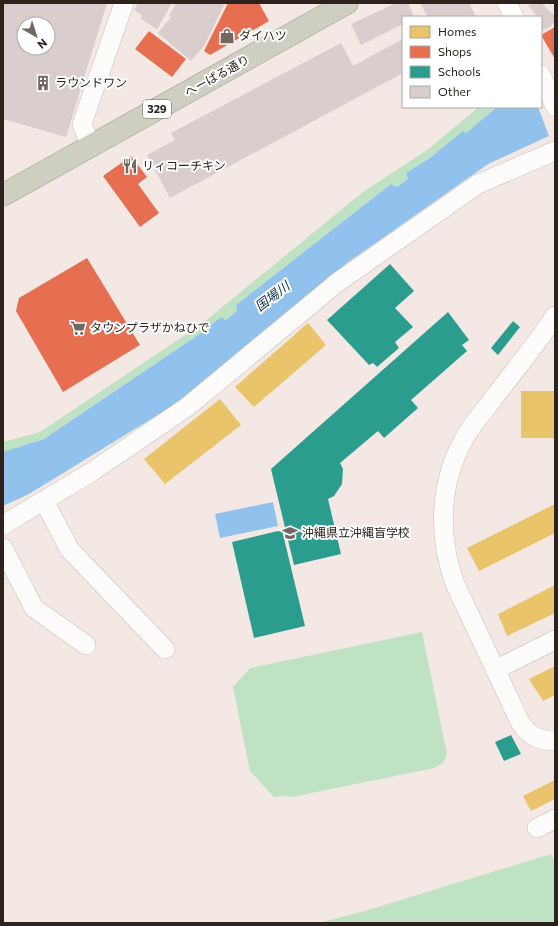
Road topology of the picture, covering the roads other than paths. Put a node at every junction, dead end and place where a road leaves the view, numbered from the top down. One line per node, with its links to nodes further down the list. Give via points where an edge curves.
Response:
1 (124, 3): 7 (street, via 82,124)
2 (347, 3): 7 (highway, へーばる通り / 329)
3 (507, 3): 4 (street)
4 (514, 16)
5 (542, 78): 6 (street)
6 (555, 106)
7 (92, 146): 9 (highway, へーばる通り / 329)
8 (555, 151): 12 (street, via 478,184 338,282 187,407)
9 (3, 195)
10 (555, 316): 11 (street)
11 (547, 341): 18 (street, via 468,432 451,470 444,499 443,525 449,567)
12 (44, 501): 13 (street); 17 (street, via 70,550)
13 (3, 525)
14 (3, 548): 16 (street, via 34,608)
15 (555, 640): 18 (street)
16 (86, 645)
17 (165, 649)
18 (495, 670): 19 (street, via 526,730 540,740)
19 (555, 741)
20 (555, 819): 21 (street)
21 (537, 828)

